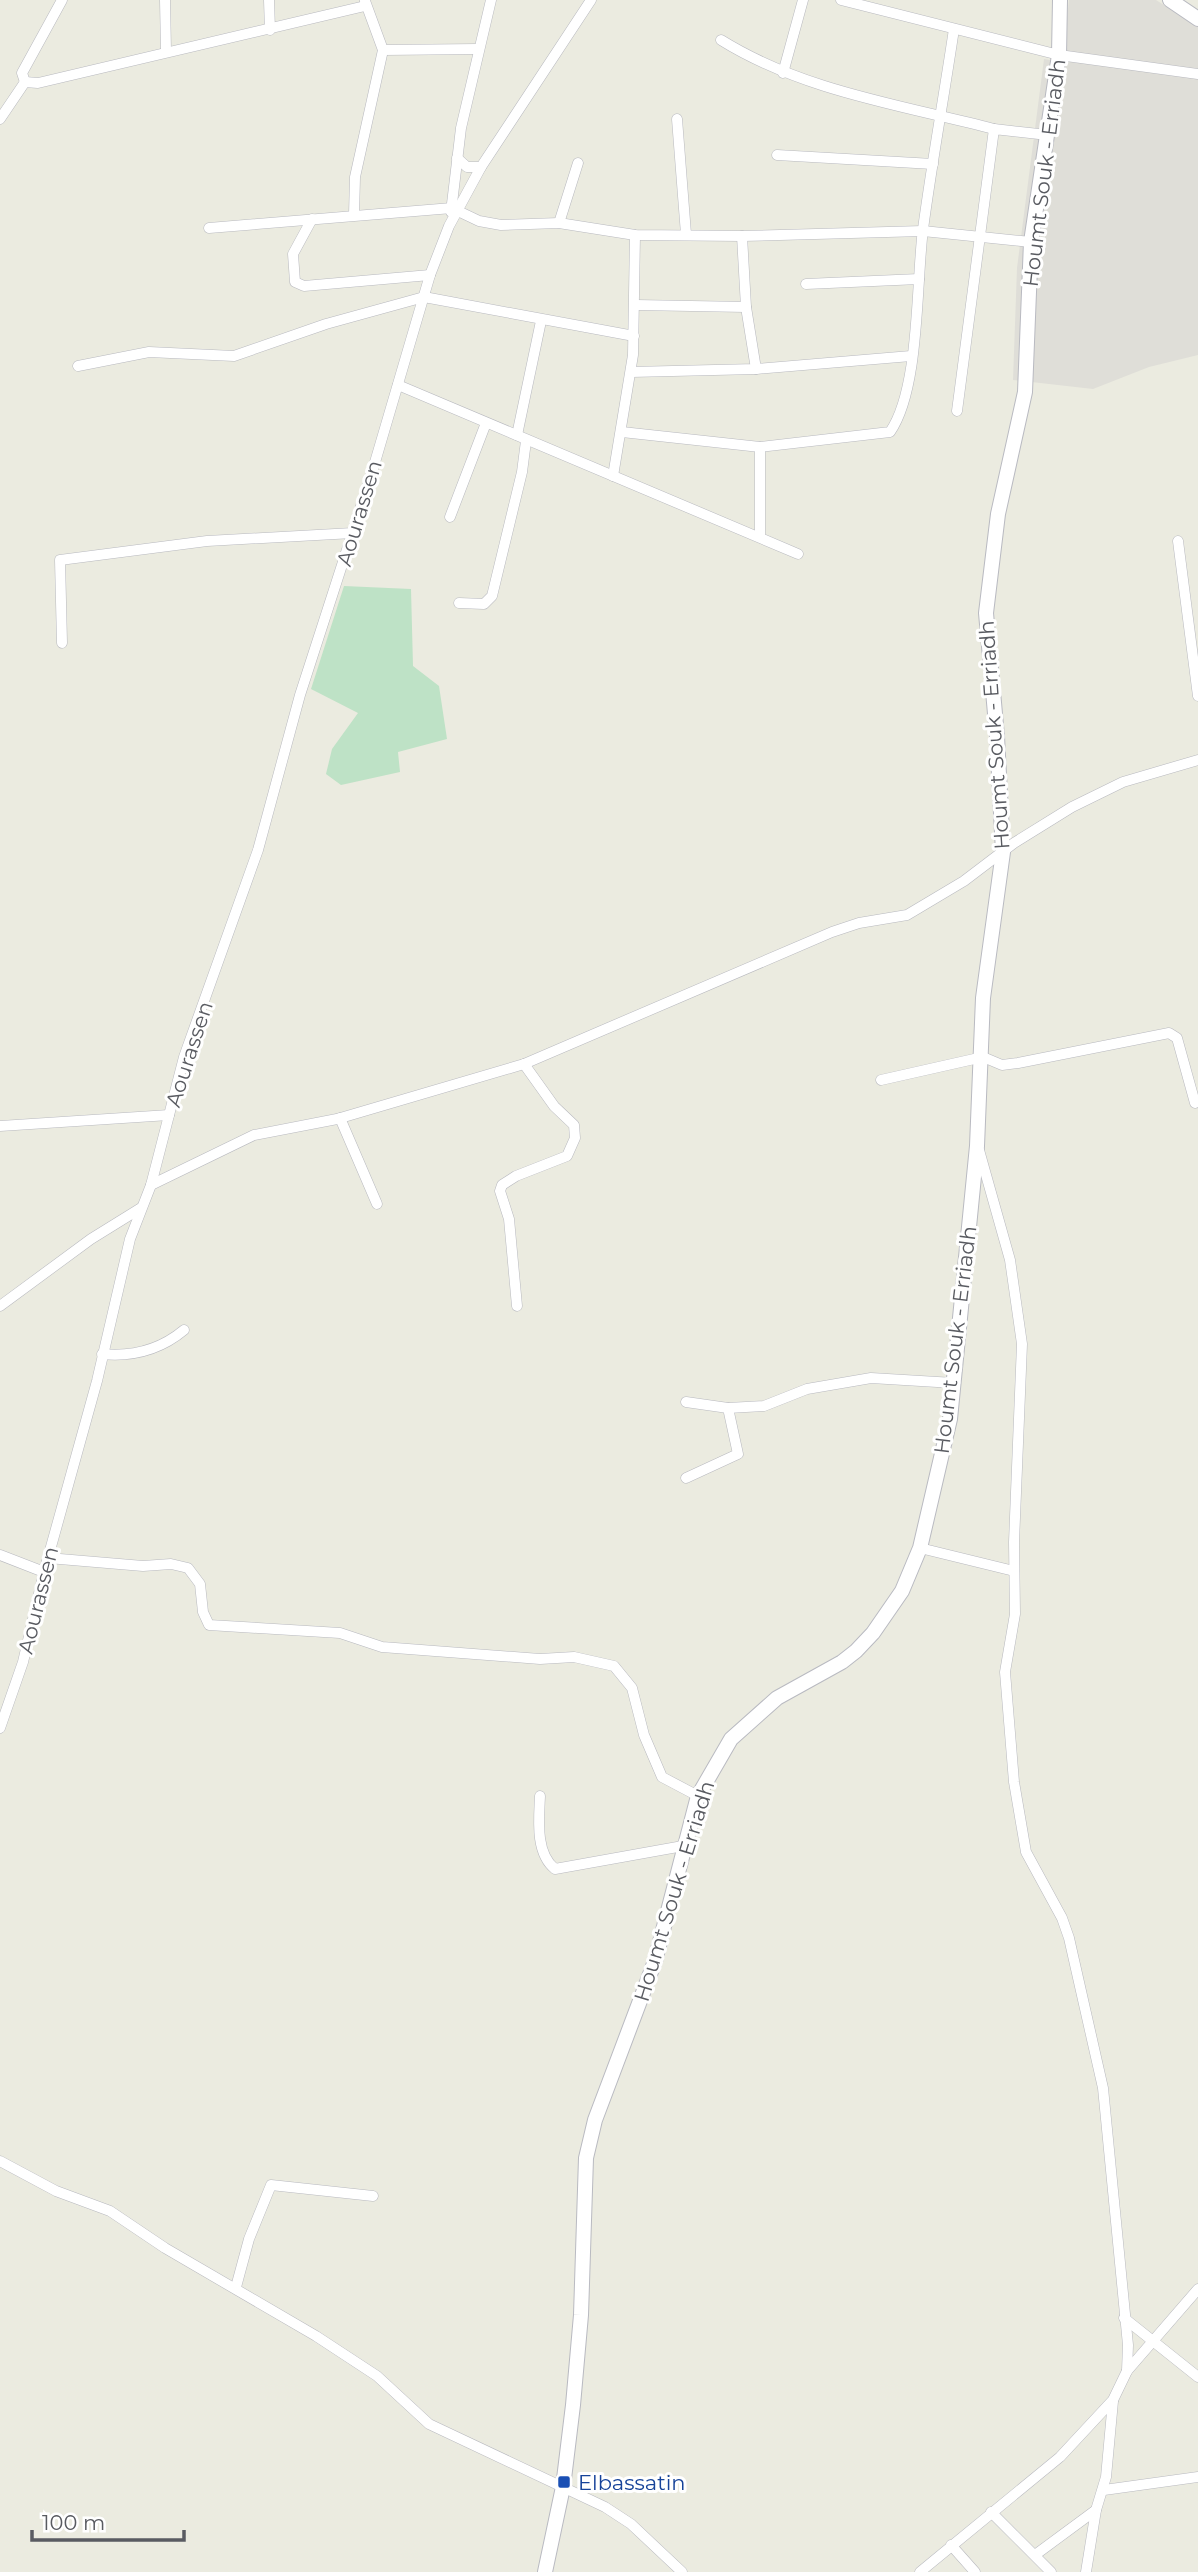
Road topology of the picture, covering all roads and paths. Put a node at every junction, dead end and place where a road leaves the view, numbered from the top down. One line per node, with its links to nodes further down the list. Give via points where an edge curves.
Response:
1 (62, 0): 21 (street, via 22,73)
2 (166, 0): 17 (street)
3 (269, 0): 13 (street)
4 (491, 0): 15 (street, Aourassen)
5 (591, 0): 31 (street)
6 (803, 0): 19 (street)
7 (841, 0): 12 (street)
8 (1059, 0): 18 (street, Houmt Souk - Erriadh)
9 (1177, 2): 11 (street)
10 (365, 3): 13 (street); 16 (street)
11 (1198, 19)
12 (954, 29): 18 (street); 22 (street)
13 (270, 30): 17 (street)
14 (721, 40): 19 (street)
15 (478, 49): 16 (street); 28 (street, Aourassen)
16 (383, 50): 33 (street, via 355,177)
17 (166, 51): 21 (street, via 38,83)
18 (1059, 55): 20 (street); 26 (street, Houmt Souk - Erriadh)
19 (783, 73): 22 (street)
20 (1198, 74)
21 (25, 82): 23 (street)
22 (941, 115): 25 (street); 30 (street)
23 (0, 119)
24 (677, 119): 38 (street)
25 (994, 129): 26 (street); 41 (street)
26 (1048, 135): 42 (street, Houmt Souk - Erriadh)
27 (777, 155): 30 (street)
28 (457, 158): 31 (street, via 467,167); 32 (street, Aourassen)
29 (578, 163): 35 (street)
30 (933, 164): 37 (street)
31 (481, 167): 32 (street)
32 (455, 210): 33 (street); 35 (street, via 501,225); 43 (street, Aourassen)
33 (354, 215): 34 (street)
34 (312, 219): 36 (street); 43 (street, via 293,254 295,282 304,286)
35 (559, 223): 39 (street)
36 (209, 228)
37 (923, 231): 40 (street); 41 (street); 44 (street)
38 (686, 234): 39 (street); 40 (street)
39 (635, 235): 47 (street)
40 (742, 236): 48 (street)
41 (978, 237): 42 (street); 56 (street)
42 (1031, 242): 71 (street, Houmt Souk - Erriadh, via 1025,392 998,514 986,613)
43 (430, 275): 46 (street, Aourassen)
44 (919, 279): 45 (street); 51 (street)
45 (806, 284)
46 (424, 297): 49 (street); 52 (street, via 234,356 149,352); 55 (street, Aourassen)
47 (636, 305): 48 (street); 50 (street)
48 (746, 307): 53 (street)
49 (541, 321): 50 (street); 59 (street)
50 (634, 336): 54 (street)
51 (911, 356): 53 (street); 60 (street, via 901,416 890,432)
52 (78, 366)
53 (756, 369): 54 (street)
54 (631, 372): 58 (street)
55 (398, 385): 57 (street); 63 (street, Aourassen)
56 (957, 411)
57 (486, 422): 59 (street); 62 (street)
58 (622, 432): 60 (street); 61 (street)
59 (521, 438): 61 (street); 67 (street, via 522,472 492,596 484,604)
60 (760, 447): 64 (street)
61 (613, 477): 64 (street)
62 (450, 517)
63 (353, 533): 68 (street, via 207,541 60,561); 76 (street, Aourassen, via 300,695 258,850 184,1057)
64 (760, 536): 66 (street)
65 (1178, 541): 69 (street)
66 (798, 554)
67 (459, 603)
68 (62, 643)
69 (1198, 696)
70 (1198, 760): 71 (street, via 1124,782 1072,807)
71 (1003, 852): 72 (street, Houmt Souk - Erriadh, via 983,998); 73 (street, via 907,915 832,932)
72 (983, 1057): 74 (street); 75 (street, via 1002,1065 1173,1034); 79 (street, Houmt Souk - Erriadh)
73 (524, 1064): 77 (street); 84 (street, via 575,1131 567,1156 516,1176 500,1191 509,1219)
74 (881, 1080)
75 (1195, 1103)
76 (169, 1115): 78 (street); 80 (street, Aourassen)
77 (340, 1118): 80 (street, via 254,1135); 81 (street)
78 (0, 1126)
79 (978, 1146): 87 (street, Houmt Souk - Erriadh); 94 (street, via 1010,1259 1022,1344)
80 (151, 1185): 82 (street, Aourassen)
81 (377, 1204)
82 (142, 1208): 83 (street); 86 (street, Aourassen)
83 (0, 1306)
84 (517, 1306)
85 (184, 1330): 86 (street, via 166,1345 123,1356)
86 (102, 1354): 93 (street, Aourassen)
87 (954, 1383): 89 (street, via 870,1378 807,1390 764,1406); 91 (street, Houmt Souk - Erriadh)
88 (686, 1402): 89 (street)
89 (727, 1408): 90 (street, via 738,1454)
90 (686, 1478)
91 (920, 1548): 94 (street); 98 (street, Houmt Souk - Erriadh, via 902,1591 873,1633 842,1662 777,1698 731,1739)
92 (0, 1555): 95 (street)
93 (48, 1558): 95 (street, Aourassen); 98 (street, via 143,1566 171,1563 188,1568 200,1584 204,1619 209,1625 340,1633 382,1647 540,1659 574,1657 614,1666 632,1688 644,1735 662,1777)
94 (1014, 1571): 104 (street, via 1015,1614 1005,1672 1021,1834 1069,1938 1103,2088)
95 (44, 1572): 96 (street, Aourassen, via 23,1662)
96 (0, 1728)
97 (540, 1796): 99 (street, via 539,1830 546,1862 555,1869)
98 (698, 1796): 99 (street, Houmt Souk - Erriadh)
99 (683, 1846): 110 (street, Houmt Souk - Erriadh, via 655,1961 595,2120 586,2158 580,2334)
100 (0, 2161): 102 (street, via 56,2191 110,2211)
101 (373, 2196): 102 (street, via 271,2185)
102 (236, 2287): 110 (street, via 363,2366 429,2424)
103 (1198, 2289): 105 (street)
104 (1124, 2318): 105 (street); 106 (street)
105 (1153, 2341): 106 (street); 107 (street)
106 (1127, 2371): 108 (street)
107 (1198, 2377)
108 (1113, 2400): 111 (street); 113 (street, via 1046,2471)
109 (1198, 2477): 111 (street)
110 (563, 2487): 116 (street, Houmt Souk - Erriadh); 117 (street, via 619,2515)
111 (1104, 2490): 112 (street)
112 (1096, 2510): 115 (street); 121 (street)
113 (992, 2512): 114 (street); 115 (street)
114 (951, 2545): 118 (street); 119 (street)
115 (1035, 2555): 120 (street)
116 (545, 2572)
117 (682, 2572)
118 (920, 2572)
119 (975, 2572)
120 (1051, 2572)
121 (1086, 2572)

